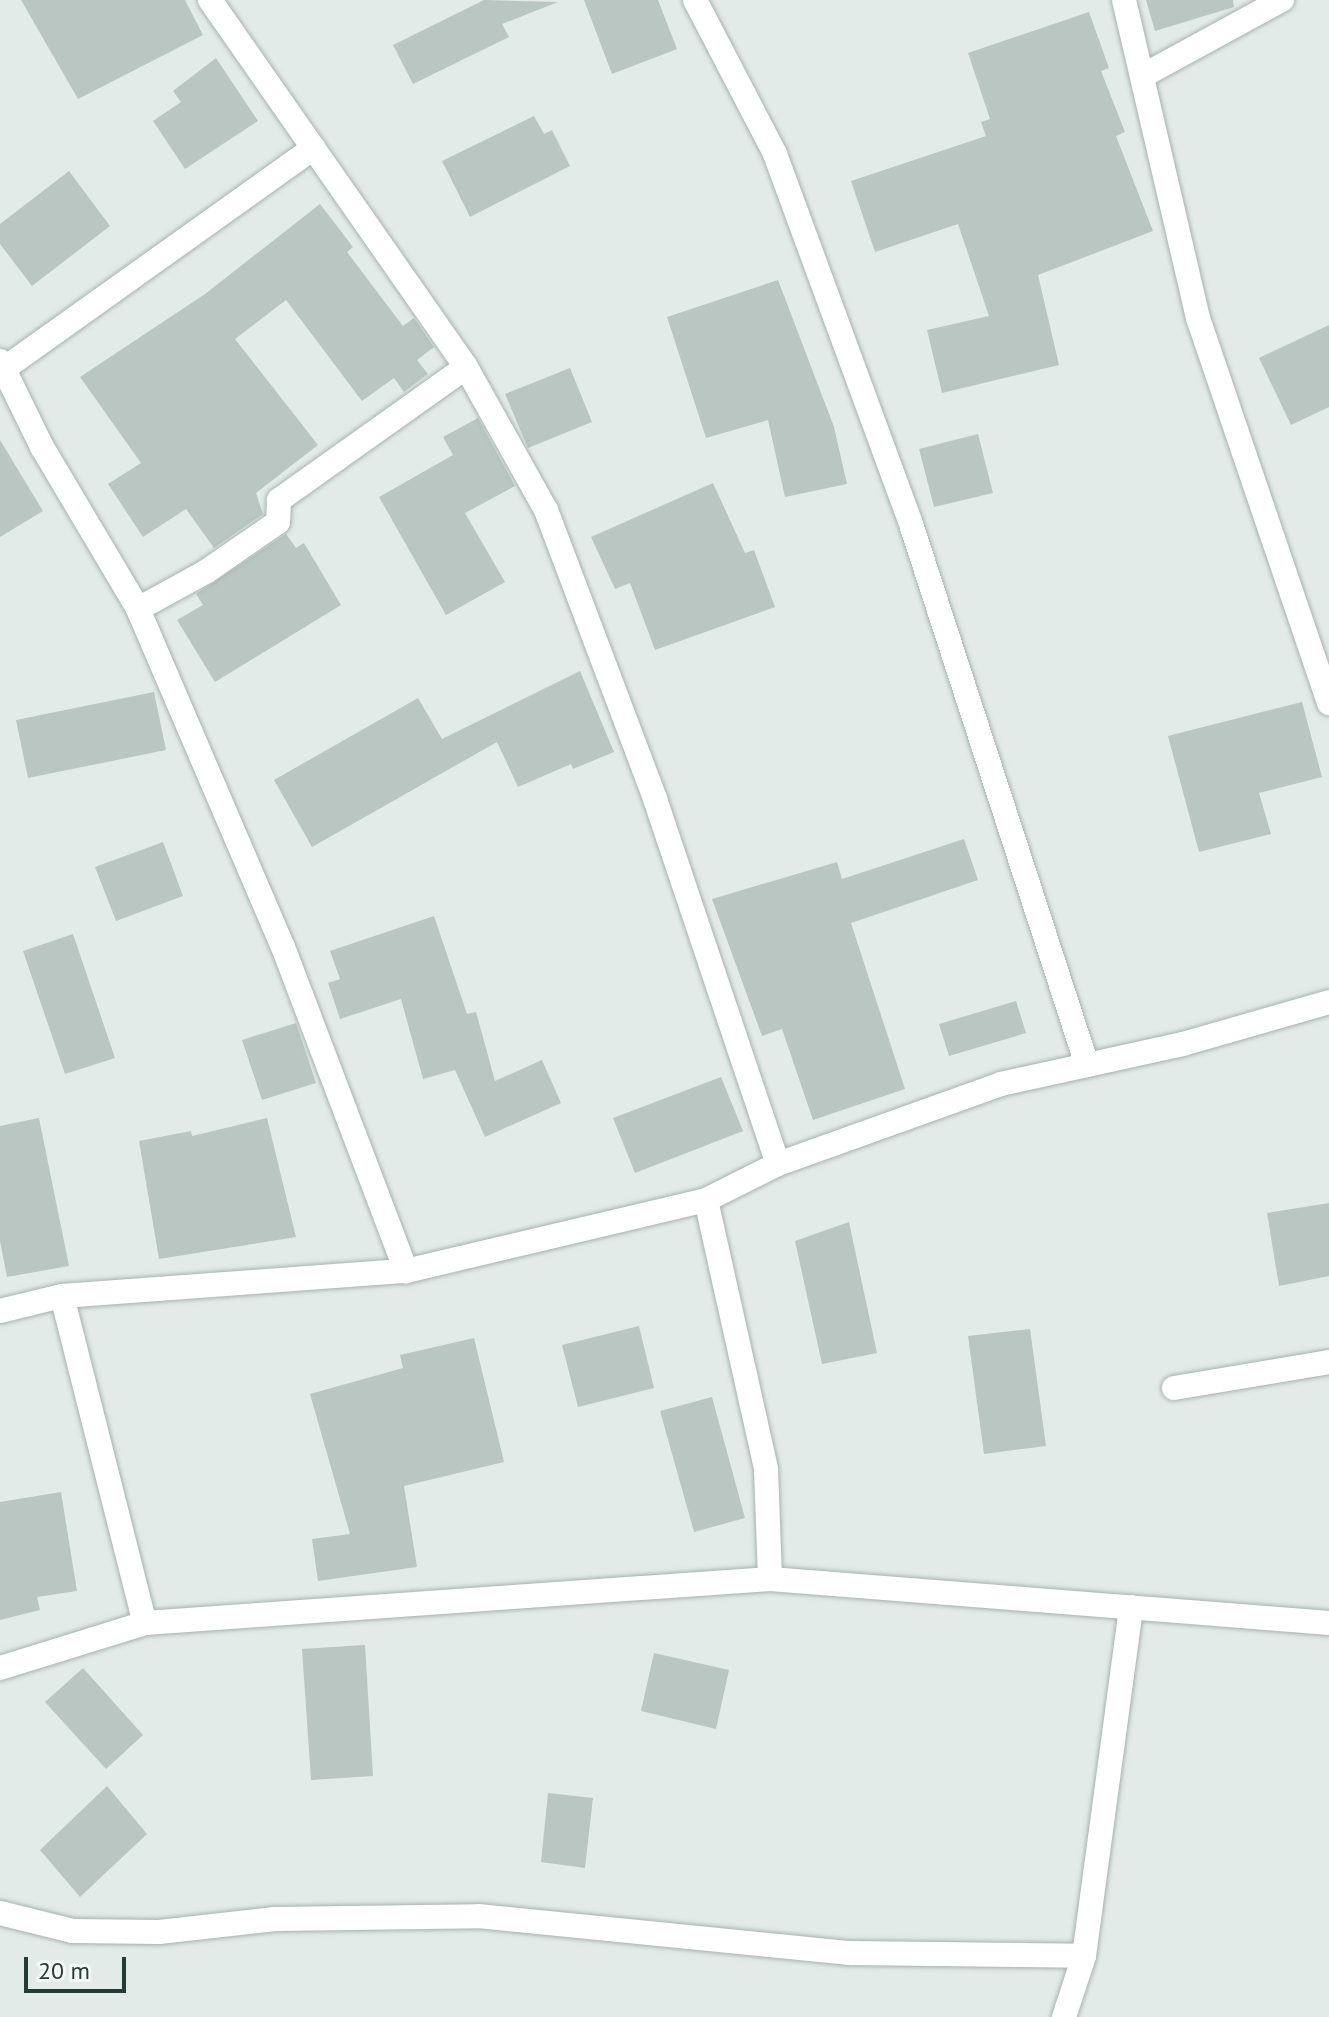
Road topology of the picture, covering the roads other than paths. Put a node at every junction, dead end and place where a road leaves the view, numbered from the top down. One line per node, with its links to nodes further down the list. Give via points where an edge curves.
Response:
1 (210, 0): 6 (street)
2 (695, 0): 12 (street, via 775,154 911,524)
3 (1124, 0): 5 (street)
4 (1282, 0): 5 (street)
5 (1146, 74): 10 (street, via 1198,318)
6 (313, 148): 7 (street); 8 (street)
7 (2, 364): 9 (street, via 42,447)
8 (466, 367): 9 (street, via 279,500 278,522 207,571); 13 (street, via 546,510 655,799)
9 (138, 609): 15 (street, via 283,947)
10 (1329, 703)
11 (1329, 1002): 12 (street)
12 (1087, 1065): 13 (street, via 1001,1084)
13 (778, 1164): 14 (street)
14 (706, 1200): 15 (street); 20 (street, via 766,1469)
15 (406, 1271): 16 (street)
16 (62, 1296): 17 (street); 22 (street)
17 (0, 1311)
18 (1329, 1362): 19 (street)
19 (1174, 1388)
20 (770, 1579): 21 (street); 22 (street)
21 (1131, 1607): 23 (street); 26 (street)
22 (145, 1623): 24 (street)
23 (1329, 1623)
24 (0, 1668)
25 (0, 1913): 26 (street, via 73,1931 159,1932 275,1919 478,1916 850,1953)
26 (1084, 1956): 27 (street)
27 (1064, 2017)

